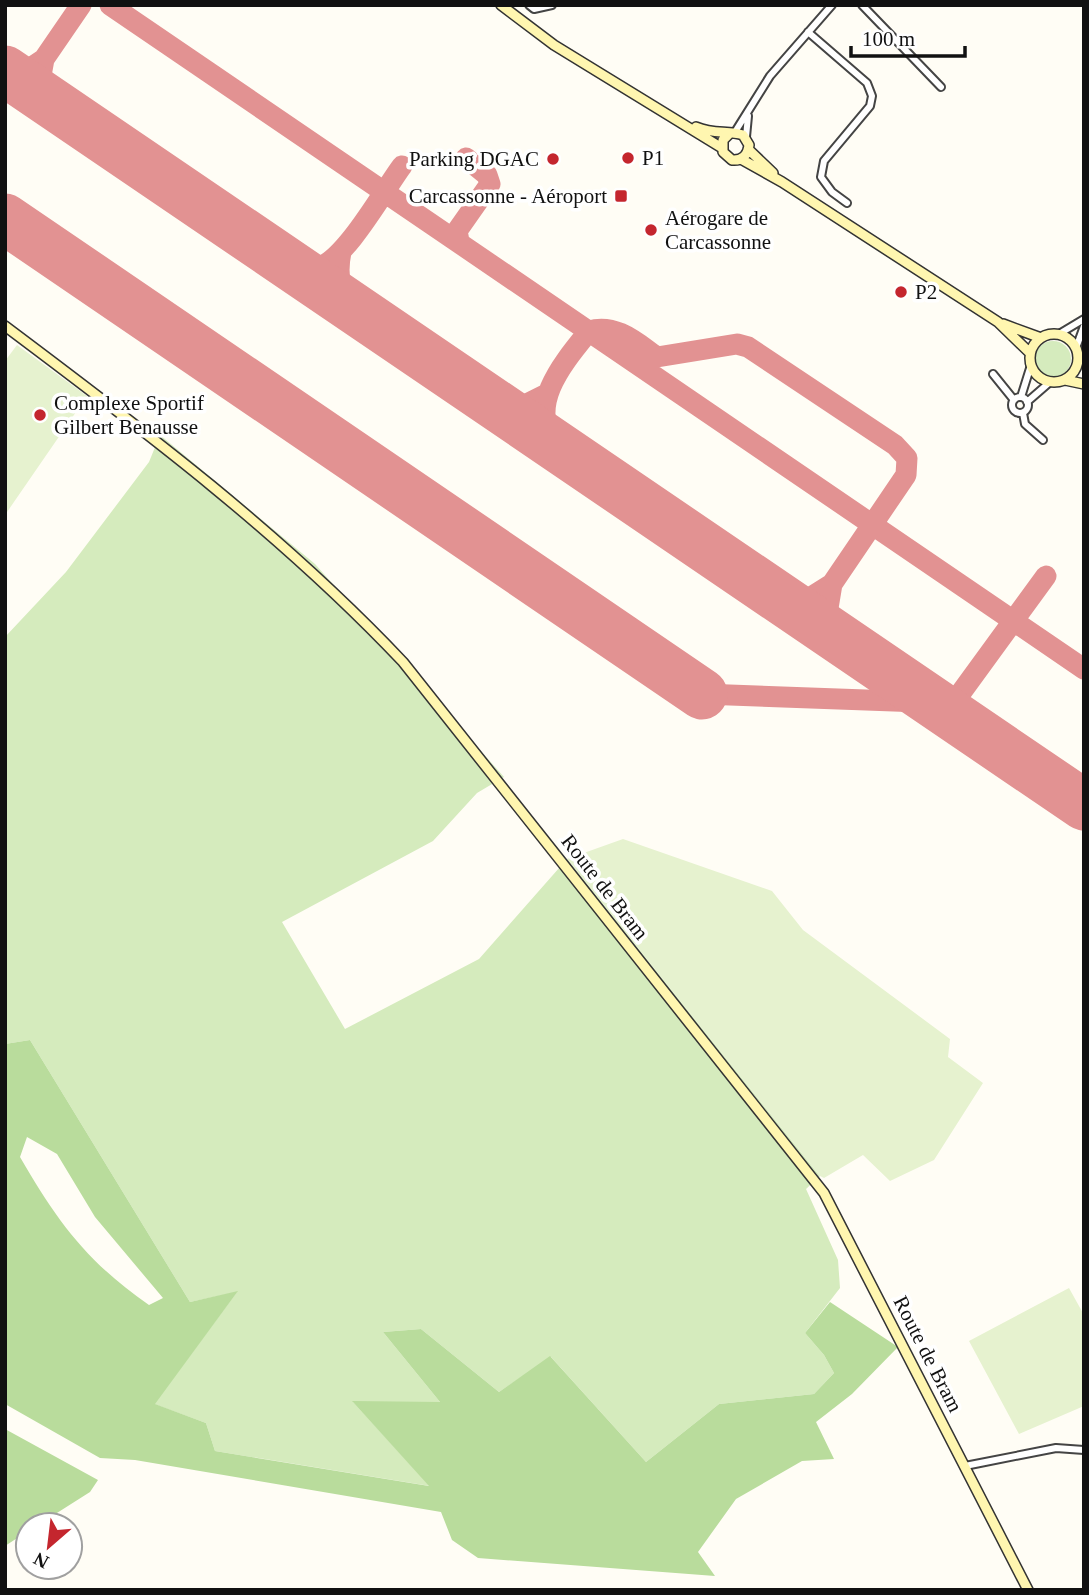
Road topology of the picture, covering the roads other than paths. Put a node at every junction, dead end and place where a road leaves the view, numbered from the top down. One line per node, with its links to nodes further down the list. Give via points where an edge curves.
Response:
1 (501, 5): 9 (main road, via 554,45)
2 (529, 5): 3 (street, via 534,9)
3 (552, 5)
4 (832, 5): 6 (street)
5 (862, 5): 7 (street)
6 (808, 32): 8 (street, via 770,76); 16 (street, via 867,83 872,96 870,106 824,161 821,177)
7 (941, 87)
8 (748, 114): 10 (street); 11 (street)
9 (677, 119): 10 (main road, via 716,134); 12 (main road)
10 (732, 133): 11 (main road); 12 (main road, via 723,140)
11 (746, 137): 13 (main road)
12 (722, 148): 14 (main road, via 728,158)
13 (749, 150): 14 (main road); 15 (main road)
14 (741, 159): 15 (main road)
15 (782, 181): 18 (main road)
16 (847, 203)
17 (1084, 319): 21 (street)
18 (998, 322): 22 (main road); 24 (main road)
19 (5, 326): 36 (main road, Route de Bram, via 279,540 346,601 403,662 824,1193)
20 (1084, 327): 23 (street)
21 (1059, 334): 22 (main road); 23 (main road)
22 (1041, 338): 24 (main road)
23 (1076, 348): 25 (main road)
24 (1030, 353): 26 (main road)
25 (1079, 358): 27 (main road); 29 (main road, via 1075,371)
26 (1031, 365): 30 (main road, via 1038,377); 32 (street)
27 (1084, 368)
28 (993, 374): 32 (street)
29 (1065, 380): 30 (main road); 31 (main road)
30 (1051, 382): 32 (street)
31 (1084, 384)
32 (1021, 400): 33 (street, via 1028,407); 33 (street, via 1014,410)
33 (1023, 412): 34 (street, via 1025,424)
34 (1042, 440)
35 (1084, 1450): 36 (street, via 1056,1448)
36 (965, 1466): 37 (main road, Route de Bram)
37 (1028, 1590)

